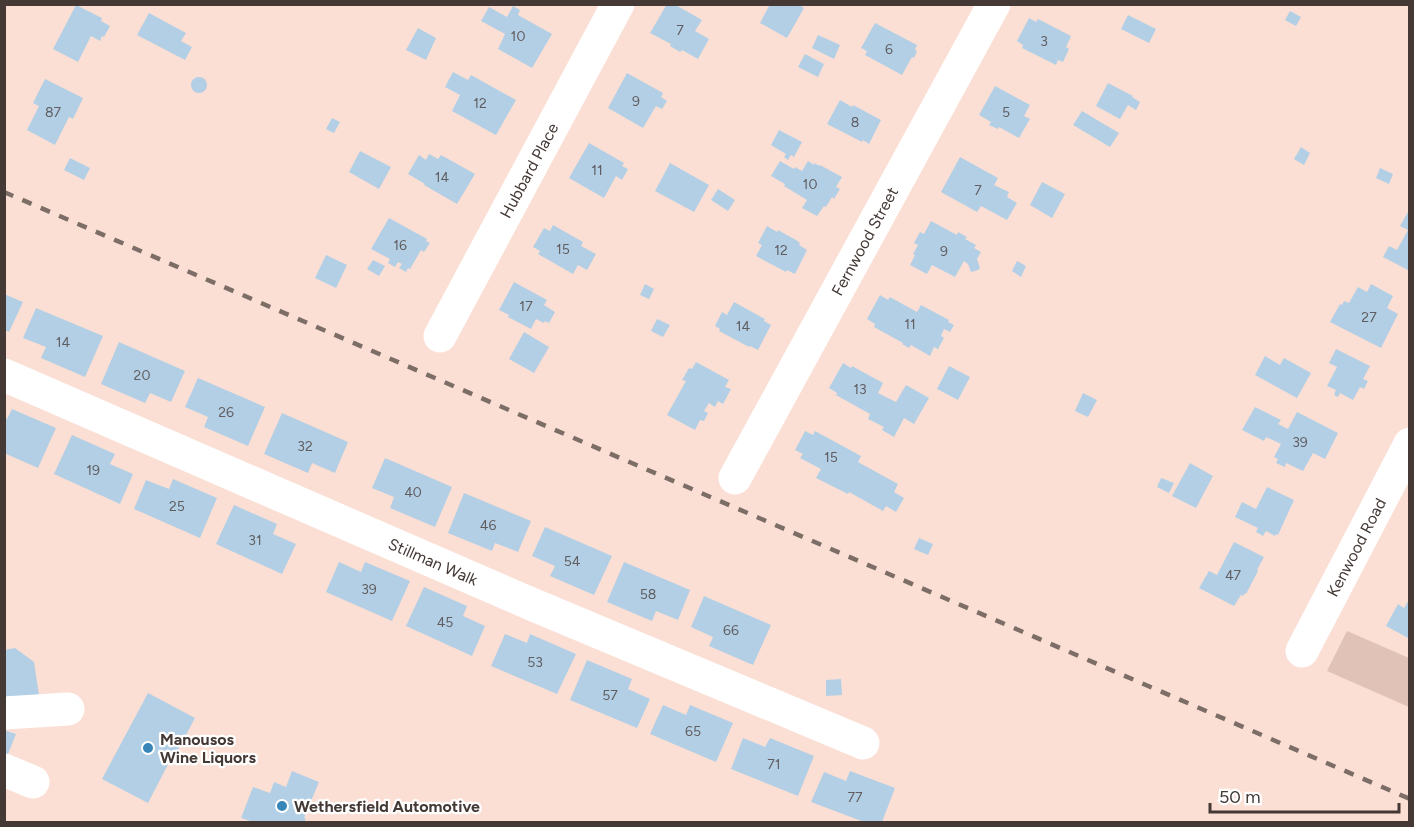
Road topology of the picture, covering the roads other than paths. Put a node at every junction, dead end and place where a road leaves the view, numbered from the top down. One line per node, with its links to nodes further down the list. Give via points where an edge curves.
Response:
1 (618, 4): 3 (street, Hubbard Place)
2 (994, 4): 6 (street, Fernwood Street)
3 (440, 336)
4 (4, 375): 10 (street, Stillman Walk)
5 (1410, 444): 7 (street, Kenwood Road)
6 (735, 478)
7 (1302, 651)
8 (68, 709): 9 (street)
9 (4, 713)
10 (862, 743)

